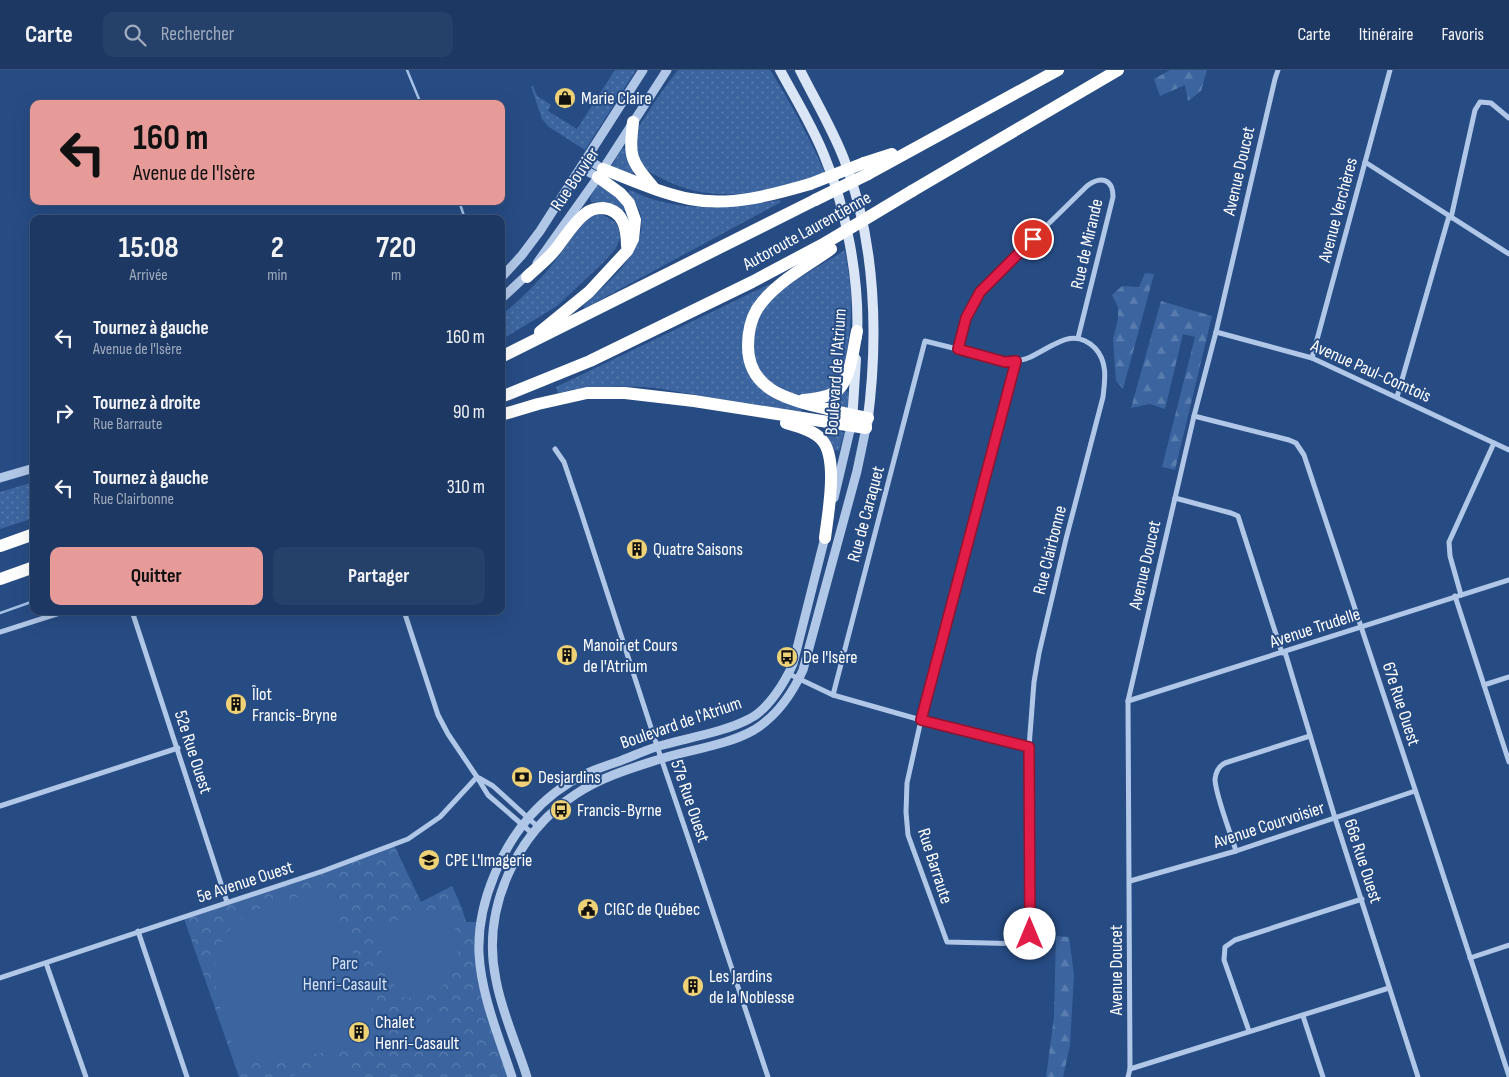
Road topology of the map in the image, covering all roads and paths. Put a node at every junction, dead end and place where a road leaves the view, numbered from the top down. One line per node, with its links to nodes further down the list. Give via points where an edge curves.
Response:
1 (643, 70): 11 (street, Rue Bouvier)
2 (667, 70): 10 (street, Rue Bouvier)
3 (780, 70): 24 (main road, Boulevard de l'Atrium, via 824,155 840,204 852,259)
4 (800, 70): 39 (main road, Boulevard de l'Atrium, via 844,160 866,244 874,327)
5 (1058, 70): 14 (highway, Autoroute Laurentienne, via 921,144)
6 (1118, 70): 18 (highway, Autoroute Laurentienne, bridge, via 908,193)
7 (1278, 70): 25 (street, Avenue Doucet)
8 (1390, 70): 12 (street, Avenue Verchères)
9 (1509, 118): 17 (street, via 1491,103 1480,102)
10 (632, 122): 15 (street, Rue Bouvier); 16 (highway, via 630,149 633,161)
11 (587, 159): 13 (street, Rue Bouvier); 15 (street)
12 (1365, 162): 17 (street); 30 (street, Avenue Verchères)
13 (582, 168): 15 (street); 21 (street, Rue Bouvier, via 540,231)
14 (866, 169): 16 (highway, bridge, via 748,199 691,200); 27 (highway, Autoroute Laurentienne, bridge, via 815,200)
15 (601, 173): 16 (highway); 19 (highway, via 629,203 635,230); 22 (street, Rue Bouvier)
16 (655, 189)
17 (1450, 217): 20 (street); 33 (street)
18 (829, 246): 32 (highway, Autoroute Laurentienne, via 590,360); 34 (highway, via 770,294 757,310 748,333 748,352 753,370 763,384)
19 (627, 251): 22 (highway, via 623,220 617,213 597,208 585,213); 27 (highway, via 589,292)
20 (1509, 254)
21 (505, 274)
22 (527, 277): 23 (street, Rue Bouvier)
23 (505, 296)
24 (857, 331): 34 (highway, via 847,378 836,392); 38 (main road, Boulevard de l'Atrium)
25 (1216, 332): 30 (street, Avenue Paul-Comtois); 37 (street, Avenue Doucet)
26 (1078, 338): 28 (street, Rue de Mirande, via 1113,197 1110,183 1104,180 1086,186 980,292 966,318); 31 (street, via 1069,338); 68 (street, Rue Clairbonne, via 1098,352 1105,366 1106,379 1039,654)
27 (520, 348): 29 (highway, Autoroute Laurentienne)
28 (958, 349): 31 (street, via 1005,362); 63 (street, Rue de Caraquet, via 926,341)
29 (505, 355)
30 (1312, 358): 33 (street, Avenue Paul-Comtois)
31 (1016, 361): 65 (street, Rue Barraute)
32 (505, 395)
33 (1397, 397): 40 (street, Avenue Paul-Comtois)
34 (796, 402): 38 (highway)
35 (748, 411): 36 (highway, via 625,393 587,393); 38 (highway); 47 (highway, via 802,428 820,437 828,448 831,464)
36 (505, 414)
37 (1194, 416): 45 (street, Avenue Doucet); 56 (street, 67e Rue Ouest, via 1289,440 1301,448)
38 (852, 420): 39 (highway); 47 (street, Boulevard de l'Atrium)
39 (867, 423): 61 (street, Boulevard de l'Atrium, via 857,471)
40 (1494, 444): 42 (street, Avenue Paul-Comtois); 52 (street, via 1449,542)
41 (555, 449): 67 (street, 57e Rue Ouest, via 564,462)
42 (1509, 450)
43 (30, 469): 44 (street)
44 (0, 478)
45 (1175, 498): 58 (street, 66e Rue Ouest, via 1238,516); 64 (street, Avenue Doucet)
46 (30, 535): 48 (highway)
47 (825, 538): 59 (street, Boulevard de l'Atrium)
48 (0, 546)
49 (30, 568): 50 (highway)
50 (0, 579)
51 (1509, 580): 52 (street, Avenue Trudelle)
52 (1458, 596): 56 (street, Avenue Trudelle); 62 (street)
53 (53, 615): 57 (street)
54 (133, 615): 69 (street, 52e Rue Ouest)
55 (405, 615): 72 (street, via 438,715)
56 (1363, 627): 58 (street, Avenue Trudelle); 73 (street, 67e Rue Ouest)
57 (0, 632)
58 (1283, 652): 64 (street, Avenue Trudelle); 66 (street, 66e Rue Ouest)
59 (789, 674): 61 (street); 67 (street, Boulevard de l'Atrium, via 769,702 750,719)
60 (1509, 677): 62 (street)
61 (799, 679): 63 (street); 70 (street, Boulevard de l'Atrium, via 784,703 754,730)
62 (1484, 685): 71 (street)
63 (833, 695): 65 (street)
64 (1128, 701): 80 (street, Avenue Doucet)
65 (921, 720): 68 (street); 84 (street, Rue Barraute, via 907,783 908,835 947,942)
66 (1310, 736): 76 (street, 66e Rue Ouest); 79 (street, via 1225,763 1216,772 1216,787)
67 (657, 746): 70 (street, 57e Rue Ouest); 75 (street, Boulevard de l'Atrium, via 584,774 552,795)
68 (1029, 747): 84 (street, Rue Clairbonne)
69 (178, 748): 74 (street); 82 (street, 52e Rue Ouest)
70 (662, 758): 78 (street, Boulevard de l'Atrium, via 576,794); 98 (street, 57e Rue Ouest)
71 (1509, 762)
72 (477, 777): 75 (street, via 493,786); 77 (street, via 488,795); 82 (street, 5e Avenue Ouest, via 440,817 408,839)
73 (1415, 791): 76 (street, Avenue Courvoisier); 86 (street, 67e Rue Ouest)
74 (0, 806)
75 (528, 817): 77 (street, Boulevard de l'Atrium); 78 (street)
76 (1335, 818): 79 (street, Avenue Courvoisier); 81 (street, 66e Rue Ouest)
77 (521, 826): 78 (street); 96 (street, Boulevard de l'Atrium, via 501,857 480,922 482,979)
78 (535, 831): 97 (street, Boulevard de l'Atrium, via 506,877 493,935 495,980)
79 (1236, 850): 80 (street, Avenue Courvoisier)
80 (1130, 881): 92 (street, Avenue Doucet)
81 (1362, 899): 89 (street, 66e Rue Ouest); 91 (street, via 1229,943 1224,960)
82 (227, 902): 83 (street, 5e Avenue Ouest)
83 (138, 931): 87 (street, 5e Avenue Ouest); 95 (street)
84 (1029, 944)
85 (1509, 945): 86 (street)
86 (1470, 958): 93 (street, 67e Rue Ouest)
87 (46, 963): 88 (street, 5e Avenue Ouest); 94 (street)
88 (0, 978)
89 (1389, 988): 90 (street); 101 (street, 66e Rue Ouest)
90 (1303, 1016): 91 (street); 100 (street)
91 (1249, 1032): 92 (street)
92 (1130, 1069): 99 (street, Avenue Doucet)
93 (1509, 1076)
94 (86, 1077)
95 (187, 1077)
96 (512, 1077)
97 (527, 1077)
98 (768, 1077)
99 (1128, 1077)
100 (1323, 1077)
101 (1418, 1077)

